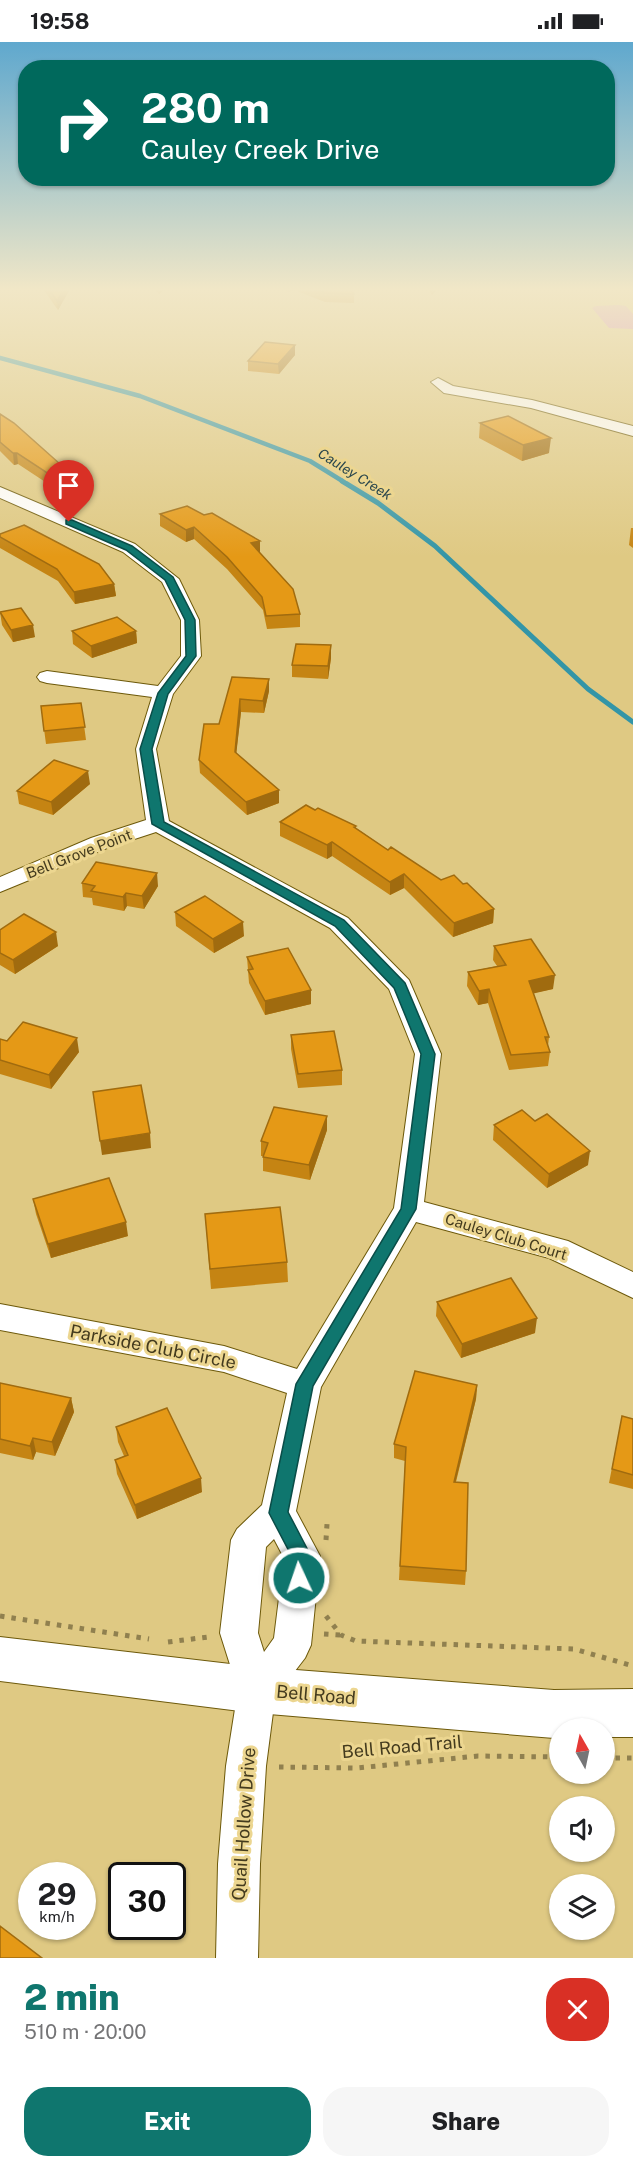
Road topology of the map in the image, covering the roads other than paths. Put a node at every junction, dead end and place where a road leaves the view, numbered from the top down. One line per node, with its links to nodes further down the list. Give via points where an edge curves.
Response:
1 (438, 382): 2 (street, via 449,390 532,404)
2 (633, 431)
3 (0, 492): 5 (street, via 129,548 170,579 190,620 191,656)
4 (47, 677): 5 (street)
5 (163, 693): 6 (street, via 146,749)
6 (158, 824): 7 (street, Bell Grove Point, via 99,843); 8 (street, via 339,923 400,986 428,1054)
7 (0, 885)
8 (409, 1209): 9 (street, Cauley Club Court, via 557,1250); 11 (street)
9 (633, 1286)
10 (0, 1317): 11 (street, Parkside Club Circle, via 224,1359)
11 (305, 1384): 12 (street)
12 (278, 1513): 14 (street, via 249,1539 239,1633); 14 (street, via 302,1556 292,1646)
13 (0, 1659): 14 (street, Bell Road)
14 (258, 1690): 15 (street, Bell Road, via 554,1714); 16 (street, Quail Hollow Drive, via 246,1766)
15 (633, 1713)
16 (237, 1958)

